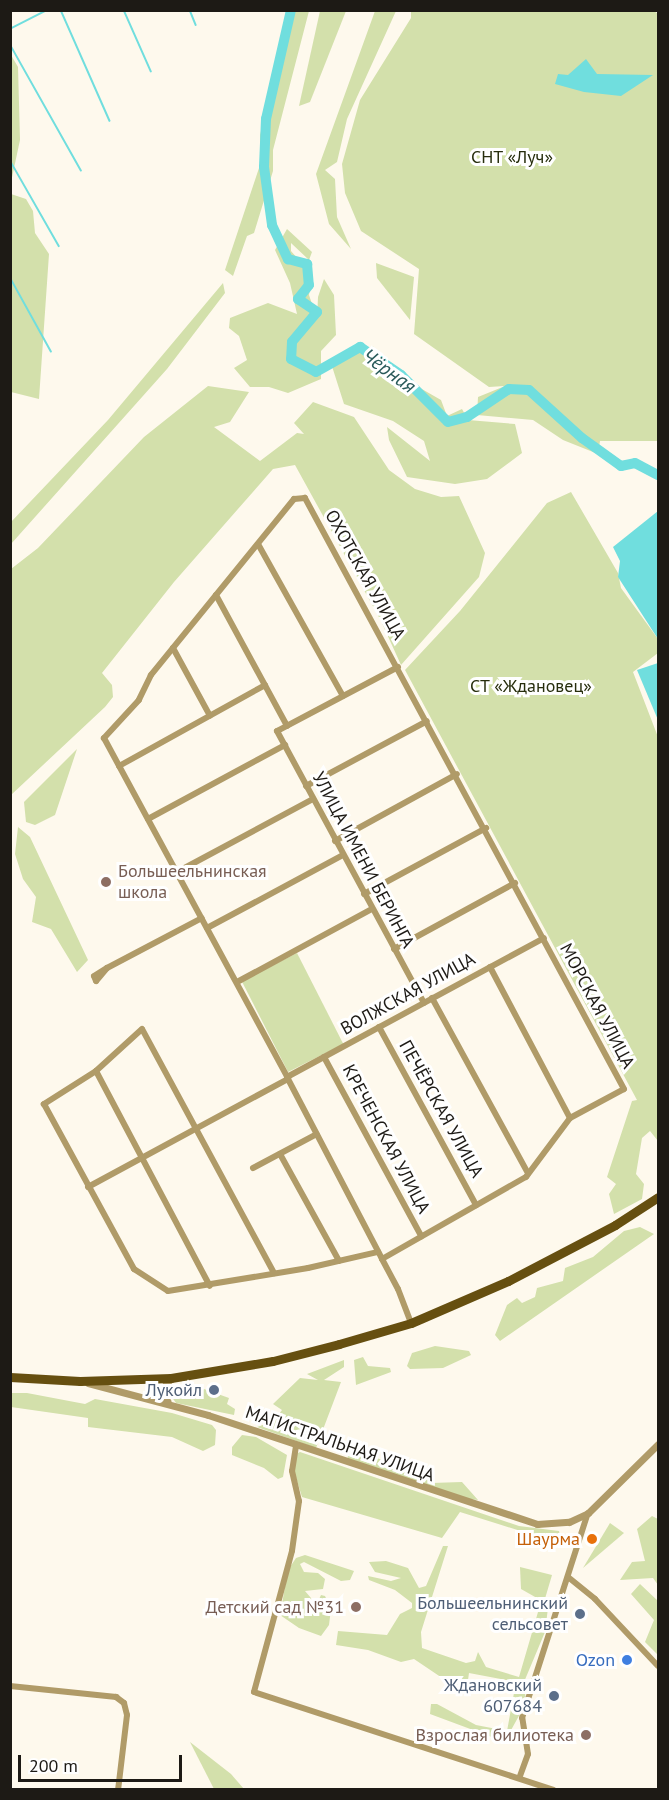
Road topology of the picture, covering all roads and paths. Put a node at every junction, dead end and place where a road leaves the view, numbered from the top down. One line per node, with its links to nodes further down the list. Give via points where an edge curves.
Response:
1 (258, 544): 2 (street); 4 (street, ОХОТСКАЯ УЛИЦА, via 294,499 305,498); 6 (street)
2 (216, 595): 3 (street); 5 (street)
3 (173, 648): 7 (street); 11 (street, via 151,675 139,700 104,738)
4 (398, 667): 6 (street); 8 (street, ОХОТСКАЯ УЛИЦА)
5 (265, 685): 7 (street); 9 (street)
6 (343, 696): 9 (street)
7 (210, 716): 11 (street)
8 (428, 721): 12 (street, ОХОТСКАЯ УЛИЦА); 13 (street)
9 (287, 726): 10 (street, УЛИЦА ИМЕНИ БЕРИНГА, via 277,731)
10 (285, 745): 13 (street, УЛИЦА ИМЕНИ БЕРИНГА); 15 (street)
11 (119, 766): 15 (street)
12 (457, 774): 16 (street, ОХОТСКАЯ УЛИЦА); 17 (street)
13 (306, 786): 14 (street, УЛИЦА ИМЕНИ БЕРИНГА)
14 (313, 799): 17 (street, УЛИЦА ИМЕНИ БЕРИНГА); 19 (street)
15 (148, 819): 19 (street)
16 (486, 828): 20 (street, МОРСКАЯ УЛИЦА); 21 (street)
17 (335, 841): 18 (street, УЛИЦА ИМЕНИ БЕРИНГА)
18 (343, 855): 21 (street, УЛИЦА ИМЕНИ БЕРИНГА); 24 (street)
19 (177, 873): 23 (street)
20 (515, 883): 25 (street, МОРСКАЯ УЛИЦА); 26 (street)
21 (364, 894): 22 (street, УЛИЦА ИМЕНИ БЕРИНГА)
22 (372, 909): 26 (street, УЛИЦА ИМЕНИ БЕРИНГА); 29 (street)
23 (202, 918): 24 (street); 28 (street)
24 (207, 928): 29 (street)
25 (544, 938): 27 (street, ВОЛЖСКАЯ УЛИЦА); 36 (street, МОРСКАЯ УЛИЦА, via 624,1089)
26 (394, 949): 31 (street, УЛИЦА ИМЕНИ БЕРИНГА)
27 (490, 967): 30 (street, ВОЛЖСКАЯ УЛИЦА); 36 (street)
28 (107, 968)
29 (237, 982): 35 (street)
30 (432, 998): 31 (street, ВОЛЖСКАЯ УЛИЦА); 42 (street)
31 (424, 1002): 32 (street, ВОЛЖСКАЯ УЛИЦА)
32 (379, 1027): 33 (street, ВОЛЖСКАЯ УЛИЦА); 45 (street, ПЕЧЁРСКАЯ УЛИЦА)
33 (324, 1056): 35 (street, ВОЛЖСКАЯ УЛИЦА); 46 (street, КРЕЧЕНСКАЯ УЛИЦА)
34 (96, 1071): 37 (street, via 142,1029); 40 (street); 43 (street, via 44,1104)
35 (287, 1078): 37 (street, ВОЛЖСКАЯ УЛИЦА); 38 (street)
36 (570, 1118): 42 (street)
37 (196, 1128): 40 (street, ВОЛЖСКАЯ УЛИЦА); 50 (street)
38 (317, 1134): 39 (street); 47 (street)
39 (280, 1154): 41 (street); 49 (street)
40 (142, 1158): 43 (street, ВОЛЖСКАЯ УЛИЦА); 51 (street)
41 (253, 1168)
42 (528, 1173): 45 (street)
43 (88, 1187): 51 (street, via 138,1273 173,1292)
44 (658, 1197): 52 (main road, via 536,1268)
45 (476, 1205): 46 (street)
46 (421, 1236): 48 (street)
47 (378, 1251): 48 (street); 49 (street)
48 (382, 1258): 52 (street)
49 (339, 1261): 50 (street)
50 (274, 1274): 51 (street)
51 (210, 1286)
52 (411, 1323): 54 (main road, via 273,1360)
53 (10, 1377): 56 (main road)
54 (171, 1378): 55 (main road); 57 (street, via 161,1390)
55 (149, 1380): 56 (main road); 57 (street)
56 (80, 1381): 57 (street, МАГИСТРАЛЬНАЯ УЛИЦА)
57 (166, 1400): 59 (street, МАГИСТРАЛЬНАЯ УЛИЦА)
58 (658, 1444): 60 (street)
59 (296, 1446): 60 (street, МАГИСТРАЛЬНАЯ УЛИЦА, via 537,1524 569,1522); 64 (street, via 292,1471 299,1501 292,1551 254,1692)
60 (588, 1513): 61 (street)
61 (568, 1577): 62 (street, via 595,1599); 64 (street, via 522,1718 528,1754)
62 (658, 1666)
63 (10, 1686): 65 (street, via 116,1697 124,1703 127,1715)
64 (519, 1776): 66 (street)
65 (118, 1790)
66 (554, 1790)

